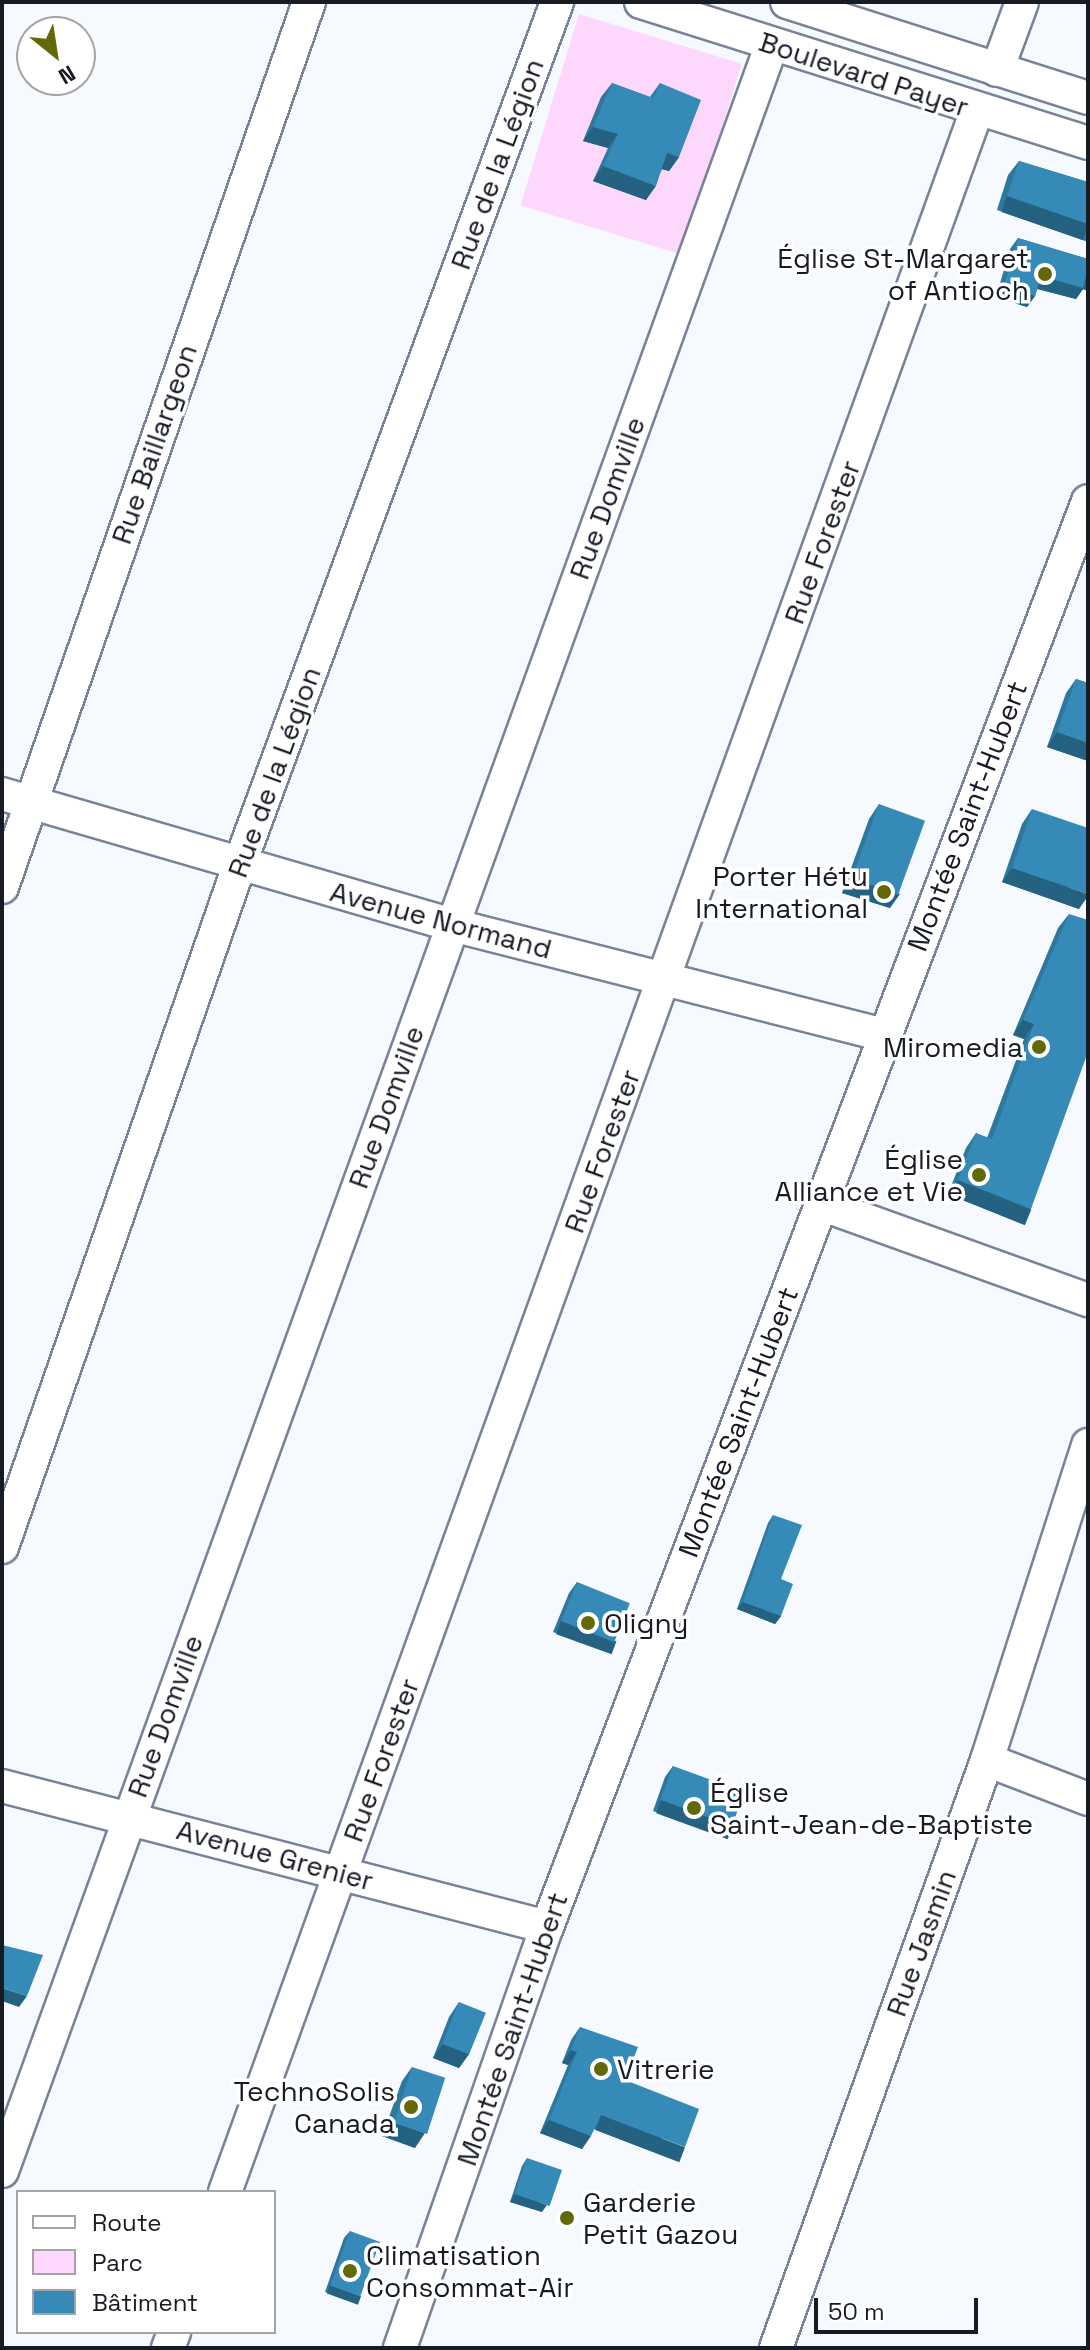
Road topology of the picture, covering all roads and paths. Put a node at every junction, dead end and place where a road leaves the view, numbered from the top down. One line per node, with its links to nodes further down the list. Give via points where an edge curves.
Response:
1 (309, 2): 12 (street, Rue Baillargeon)
2 (557, 2): 13 (street, Rue de la Légion)
3 (641, 2): 6 (street, Boulevard Payer)
4 (787, 2): 7 (street, Boulevard Payer)
5 (1022, 2): 7 (street)
6 (772, 44): 9 (street, Boulevard Payer); 15 (street, Rue Domville)
7 (997, 70): 8 (street, Boulevard Payer)
8 (1088, 98)
9 (977, 110): 10 (street, Boulevard Payer); 16 (street, Rue Forester)
10 (1088, 143)
11 (1088, 501): 17 (street, Montée Saint-Hubert)
12 (16, 798): 13 (street, Avenue Normand); 14 (street, Rue Baillargeon)
13 (239, 866): 15 (street, Avenue Normand); 21 (street, Rue de la Légion)
14 (2, 887)
15 (452, 925): 16 (street, Avenue Normand); 25 (street, Rue Domville)
16 (665, 978): 17 (street, Avenue Normand); 26 (street, Rue Forester)
17 (883, 1035): 18 (street, Montée Saint-Hubert)
18 (821, 1204): 19 (street); 27 (street, Montée Saint-Hubert)
19 (1088, 1300)
20 (1088, 1445): 22 (street, Rue Jasmin)
21 (2, 1547)
22 (987, 1760): 24 (street); 31 (street, Rue Jasmin)
23 (2, 1786): 25 (street, Avenue Grenier)
24 (1088, 1799)
25 (129, 1816): 26 (street, Avenue Grenier); 28 (street, Rue Domville)
26 (340, 1872): 27 (street, Avenue Grenier); 29 (street, Rue Forester)
27 (547, 1927): 30 (street, Montée Saint-Hubert)
28 (2, 2171)
29 (226, 2190)
30 (400, 2348)
31 (776, 2348)

